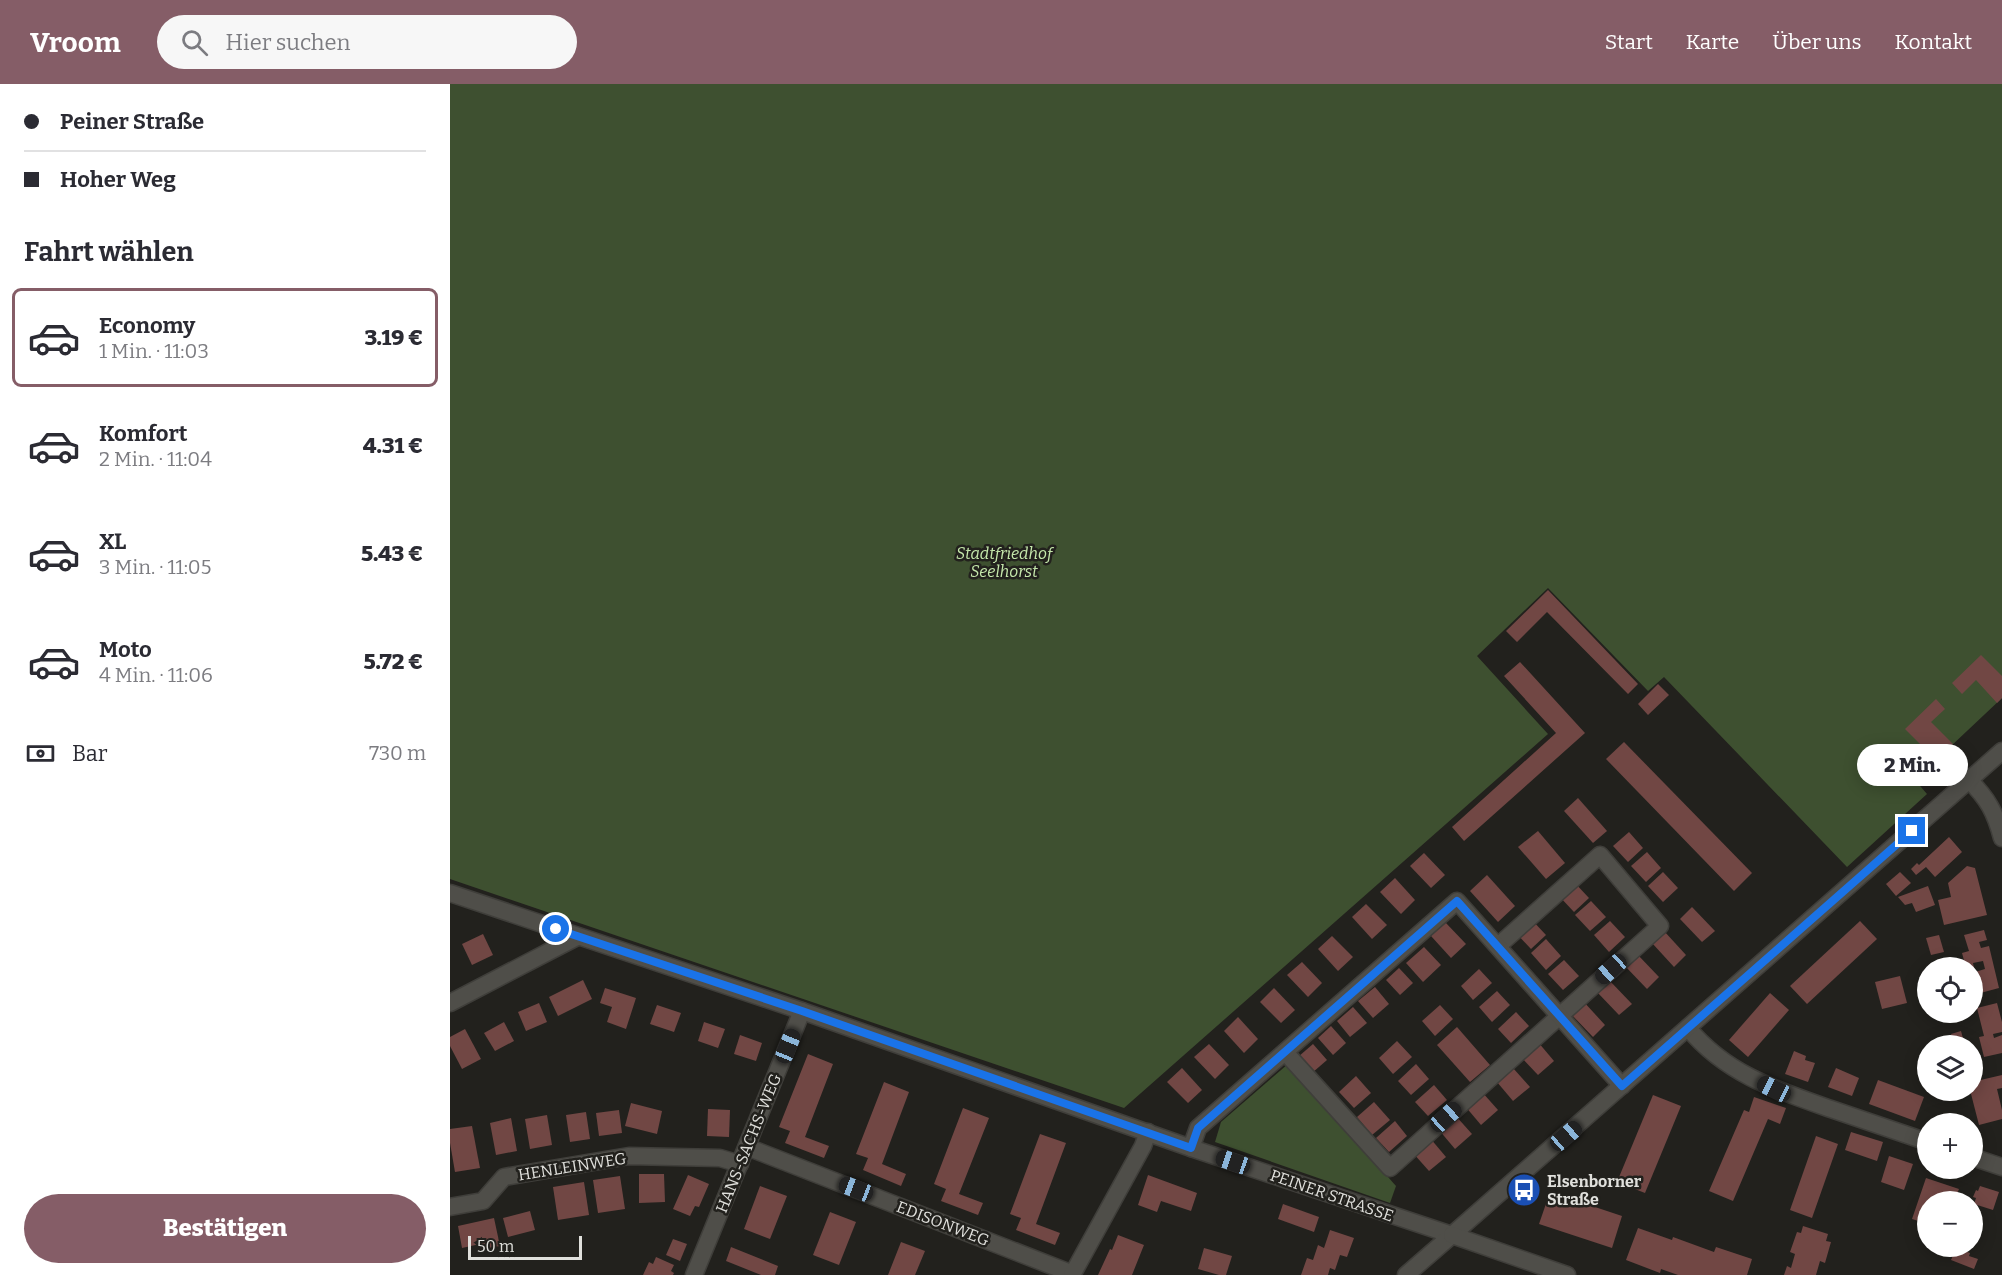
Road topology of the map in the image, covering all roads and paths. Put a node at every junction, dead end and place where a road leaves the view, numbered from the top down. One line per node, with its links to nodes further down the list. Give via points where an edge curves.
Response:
1 (2002, 751): 2 (street)
2 (1969, 780): 3 (street, via 1996,815); 10 (street)
3 (2002, 838)
4 (450, 893): 5 (street, PEINER STRASSE)
5 (577, 937): 7 (street); 8 (street, PEINER STRASSE)
6 (1497, 946): 9 (street); 9 (street, via 1599,855 1660,926); 11 (street, via 1457,901)
7 (450, 1003)
8 (802, 1011): 13 (street, PEINER STRASSE); 15 (street, HANS-SACHS-WEG)
9 (1560, 1015): 11 (street, via 1390,1168); 12 (street)
10 (1688, 1028): 12 (street); 14 (street, via 1710,1053 1774,1089)
11 (1285, 1052): 16 (street, via 1198,1128)
12 (1622, 1086): 21 (street)
13 (1148, 1132): 16 (street, PEINER STRASSE); 22 (street)
14 (1917, 1138)
15 (747, 1147): 18 (street, HANS-SACHS-WEG); 22 (street, EDISONWEG)
16 (1191, 1148): 21 (street, PEINER STRASSE)
17 (1983, 1161): 19 (street)
18 (740, 1164): 20 (street, HENLEINWEG, via 720,1158 629,1156 504,1177 483,1201); 23 (street, HANS-SACHS-WEG)
19 (2002, 1167)
20 (450, 1207)
21 (1452, 1235): 24 (street); 25 (street, PEINER STRASSE)
22 (1072, 1274)
23 (694, 1275)
24 (1406, 1275)
25 (1567, 1275)

